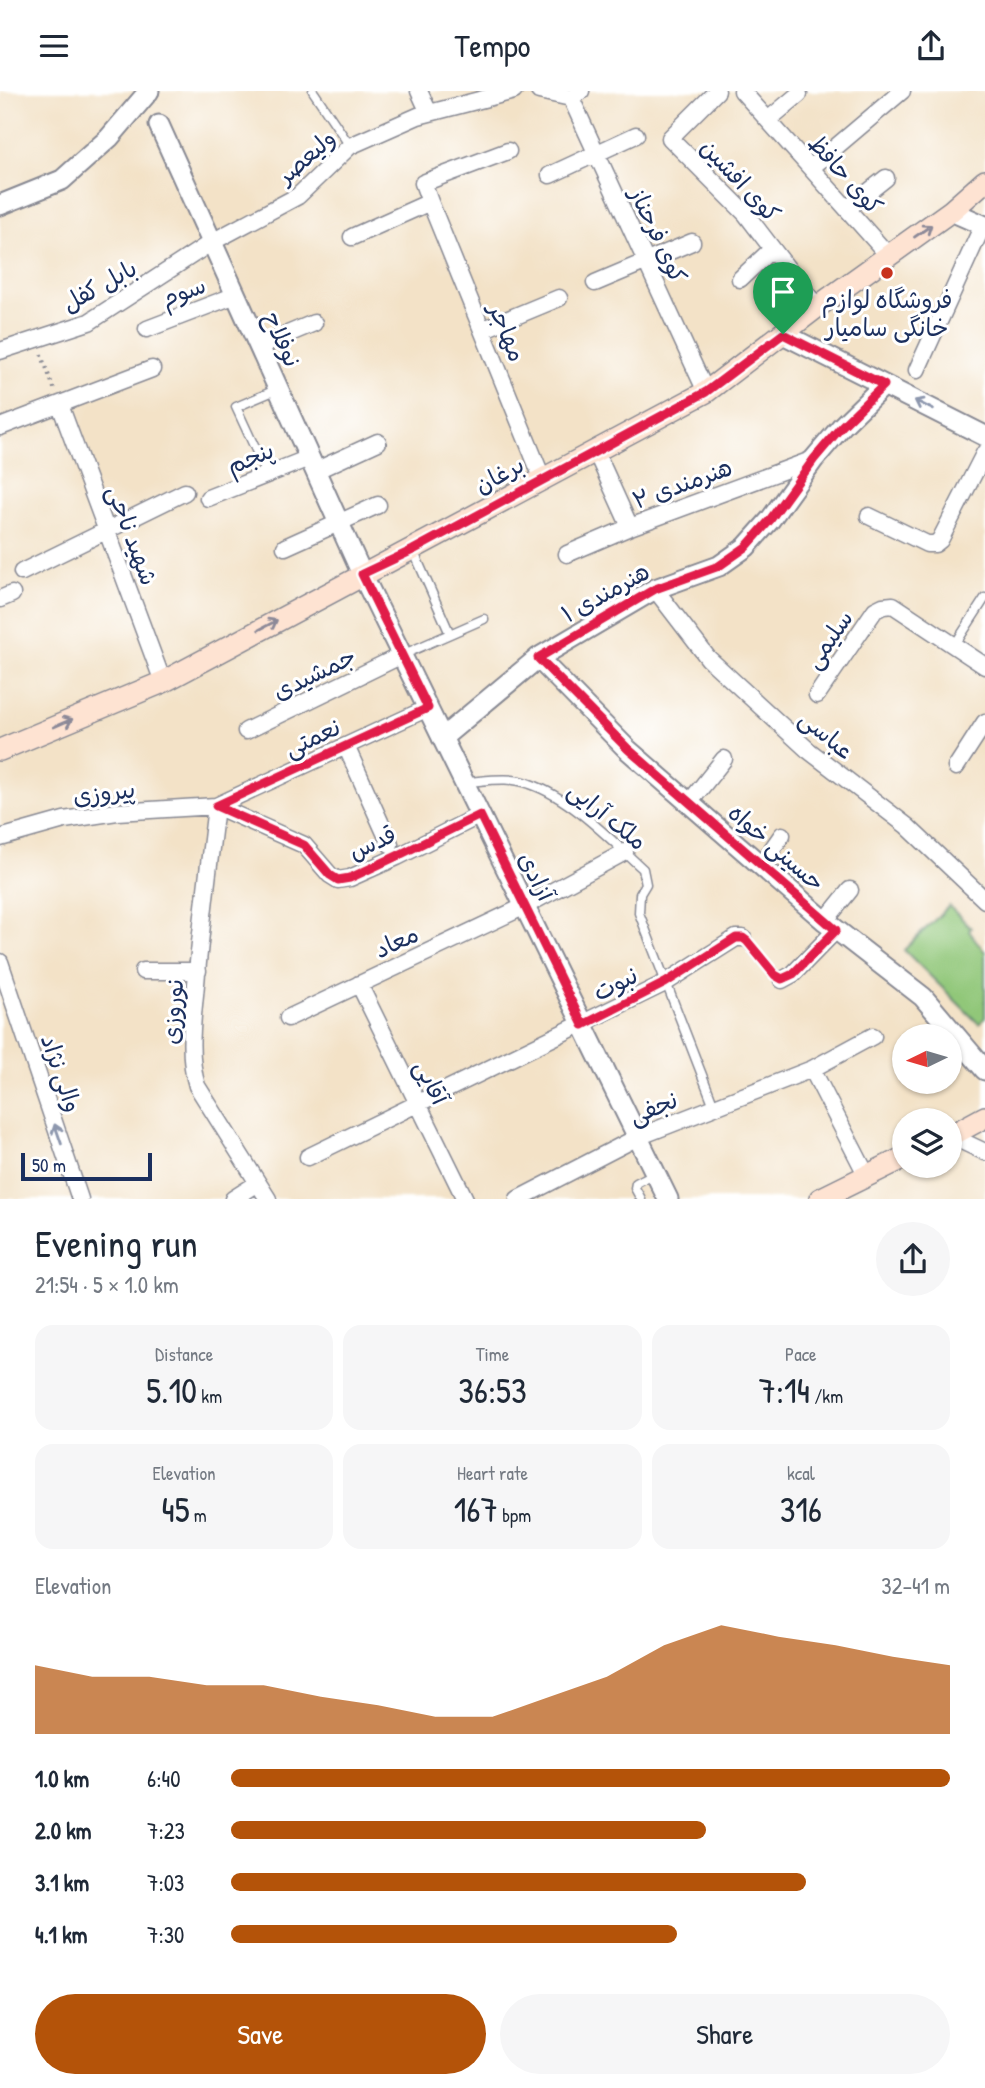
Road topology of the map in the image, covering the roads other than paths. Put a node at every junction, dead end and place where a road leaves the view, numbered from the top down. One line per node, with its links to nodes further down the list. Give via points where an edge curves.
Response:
1 (313, 91): 15 (lane)
2 (419, 91): 11 (street)
3 (514, 91): 11 (street, ولیعصر)
4 (539, 91): 9 (street)
5 (717, 91): 30 (street, کوی افشین, via 670,138 746,213)
6 (742, 91): 12 (street, کوی حافظ)
7 (902, 91): 18 (street)
8 (147, 92): 23 (street, via 109,138 62,180)
9 (576, 94): 17 (street, کوی فرحناز)
10 (799, 94): 12 (street)
11 (429, 113): 15 (street, ولیعصر)
12 (768, 120): 18 (street, کوی حافظ)
13 (159, 125): 28 (street, نوفلاح)
14 (636, 135): 17 (street)
15 (349, 146): 28 (street, ولیعصر, via 298,197)
16 (508, 151): 22 (street, via 423,183)
17 (597, 153): 19 (street); 32 (street, کوی فرحناز)
18 (811, 168): 24 (street, کوی حافظ)
19 (550, 175)
20 (886, 178): 24 (street)
21 (985, 181): 25 (main road, برغان)
22 (430, 202): 27 (street); 40 (street, مهاجر)
23 (0, 205)
24 (847, 209): 31 (street, کوی حافظ)
25 (951, 211): 26 (street); 31 (main road, برغان, one-way to 25)
26 (984, 226): 45 (street)
27 (352, 237)
28 (212, 242): 35 (street, نوفلاح); 43 (street, بابل کفل, via 89,323)
29 (692, 242): 32 (street)
30 (772, 249): 33 (street); 37 (street, کوی افشین)
31 (888, 255): 37 (main road, برغان)
32 (646, 262): 34 (street); 48 (street, کوی فرحناز)
33 (740, 279)
34 (595, 283)
35 (236, 295): 39 (street, سوم); 42 (street, نوفلاح)
36 (559, 298): 40 (street)
37 (817, 307): 41 (main road, برغان)
38 (314, 323): 42 (street)
39 (147, 329)
40 (482, 330): 58 (street, مهاجر)
41 (783, 334): 46 (street); 48 (main road, برغان)
42 (259, 346): 47 (street, نوفلاح)
43 (0, 351)
44 (152, 369): 49 (street)
45 (917, 370)
46 (884, 385): 51 (street, one-way to 46); 55 (street, هنرمندی ۱)
47 (278, 389): 56 (street, نوفلاح); 57 (lane, via 236,407)
48 (706, 392): 53 (main road, برغان)
49 (60, 405): 50 (street); 65 (street, شهید ناحی)
50 (0, 427)
51 (985, 436)
52 (378, 442): 56 (street, پنجم)
53 (596, 452): 58 (main road, برغان); 64 (street)
54 (985, 452): 62 (street, via 935,544)
55 (814, 459): 64 (street, هنرمندی ۲); 71 (street, هنرمندی ۱, via 746,547 719,566)
56 (312, 464): 57 (street, پنجم); 63 (street, نوفلاح)
57 (267, 474): 60 (street, پنجم)
58 (543, 480): 67 (main road, برغان)
59 (185, 492): 65 (street)
60 (208, 498)
61 (378, 505): 63 (street)
62 (869, 516)
63 (339, 523): 66 (street); 70 (street, نوفلاح)
64 (630, 527): 68 (street, هنرمندی ۲)
65 (107, 530): 69 (street); 79 (street, شهید ناحی)
66 (285, 547)
67 (413, 550): 70 (main road, برغان); 74 (lane)
68 (567, 554)
69 (22, 572)
70 (362, 574): 76 (street, آزادی); 79 (main road, برغان, one-way to 70)
71 (655, 589): 77 (street, هنرمندی ۱); 99 (street, عباسی, via 708,658 808,750 907,825)
72 (985, 598): 75 (lane)
73 (484, 619): 74 (lane)
74 (450, 634): 76 (lane)
75 (954, 646): 78 (street, سلیمی); 80 (street, سلیمی, via 893,605 883,606 875,610)
76 (402, 655): 81 (street, آزادی); 83 (street, جمشیدی)
77 (538, 658): 84 (street, هنرمندی ۱); 90 (street, حسینی خواه)
78 (985, 666)
79 (163, 682): 86 (main road, برغان, one-way to 79)
80 (817, 695)
81 (428, 708): 84 (street, آزادی); 85 (street, نعمتی)
82 (985, 722): 88 (street)
83 (246, 731)
84 (442, 738): 89 (street, آزادی)
85 (346, 746): 91 (street, نعمتی); 95 (street)
86 (0, 750)
87 (724, 759): 90 (street)
88 (956, 767)
89 (464, 782): 92 (street, آزادی); 96 (lane, ملک آرایی, via 529,783 563,800)
90 (689, 803): 97 (street, حسینی خواه)
91 (216, 806): 92 (street, قدس, via 304,845 338,880); 94 (street, پیروزی, via 117,811); 105 (street, نوروزی)
92 (480, 815): 100 (street, آزادی)
93 (782, 835): 97 (street)
94 (0, 838)
95 (390, 844)
96 (625, 852): 100 (street, معاد); 107 (lane, ملک آرایی, via 646,876 638,905)
97 (761, 865): 101 (street, حسینی خواه)
98 (850, 890): 101 (street, نبوت)
99 (985, 900)
100 (524, 906): 108 (street, معاد); 110 (street, آزادی)
101 (830, 925): 106 (street, نبوت, via 793,974); 113 (street, حسینی خواه, via 923,997)
102 (743, 938): 106 (lane, نبوت); 107 (street, نبوت)
103 (0, 962): 126 (street, والی نژاد, one-way to 103)
104 (143, 971): 105 (street)
105 (198, 971): 125 (street, نوروزی, via 191,1052 197,1087)
106 (782, 979)
107 (665, 983): 110 (street, نبوت); 115 (lane, ملک آرایی)
108 (359, 984): 109 (street, معاد); 114 (street, آقایی)
109 (288, 1018)
110 (583, 1025): 114 (street, نبوت); 118 (street, آزادی)
111 (873, 1036): 112 (street, نجفی)
112 (812, 1069): 115 (street, نجفی); 124 (street)
113 (985, 1070)
114 (418, 1104): 121 (street, نبوت); 129 (street, آقایی)
115 (714, 1107): 118 (street, نجفی)
116 (985, 1117): 117 (main road)
117 (962, 1130)
118 (638, 1136): 123 (street, آزادی); 130 (street, نجفی)
119 (962, 1141): 120 (street)
120 (985, 1152)
121 (309, 1157)
122 (892, 1163): 124 (main road)
123 (656, 1173): 131 (lane, via 636,1183); 132 (street, آزادی)
124 (867, 1175): 133 (main road)
125 (258, 1183): 127 (street); 128 (street, نوروزی)
126 (80, 1199)
127 (233, 1199)
128 (268, 1199)
129 (465, 1199)
130 (518, 1199)
131 (641, 1199)
132 (668, 1199)
133 (820, 1199)

